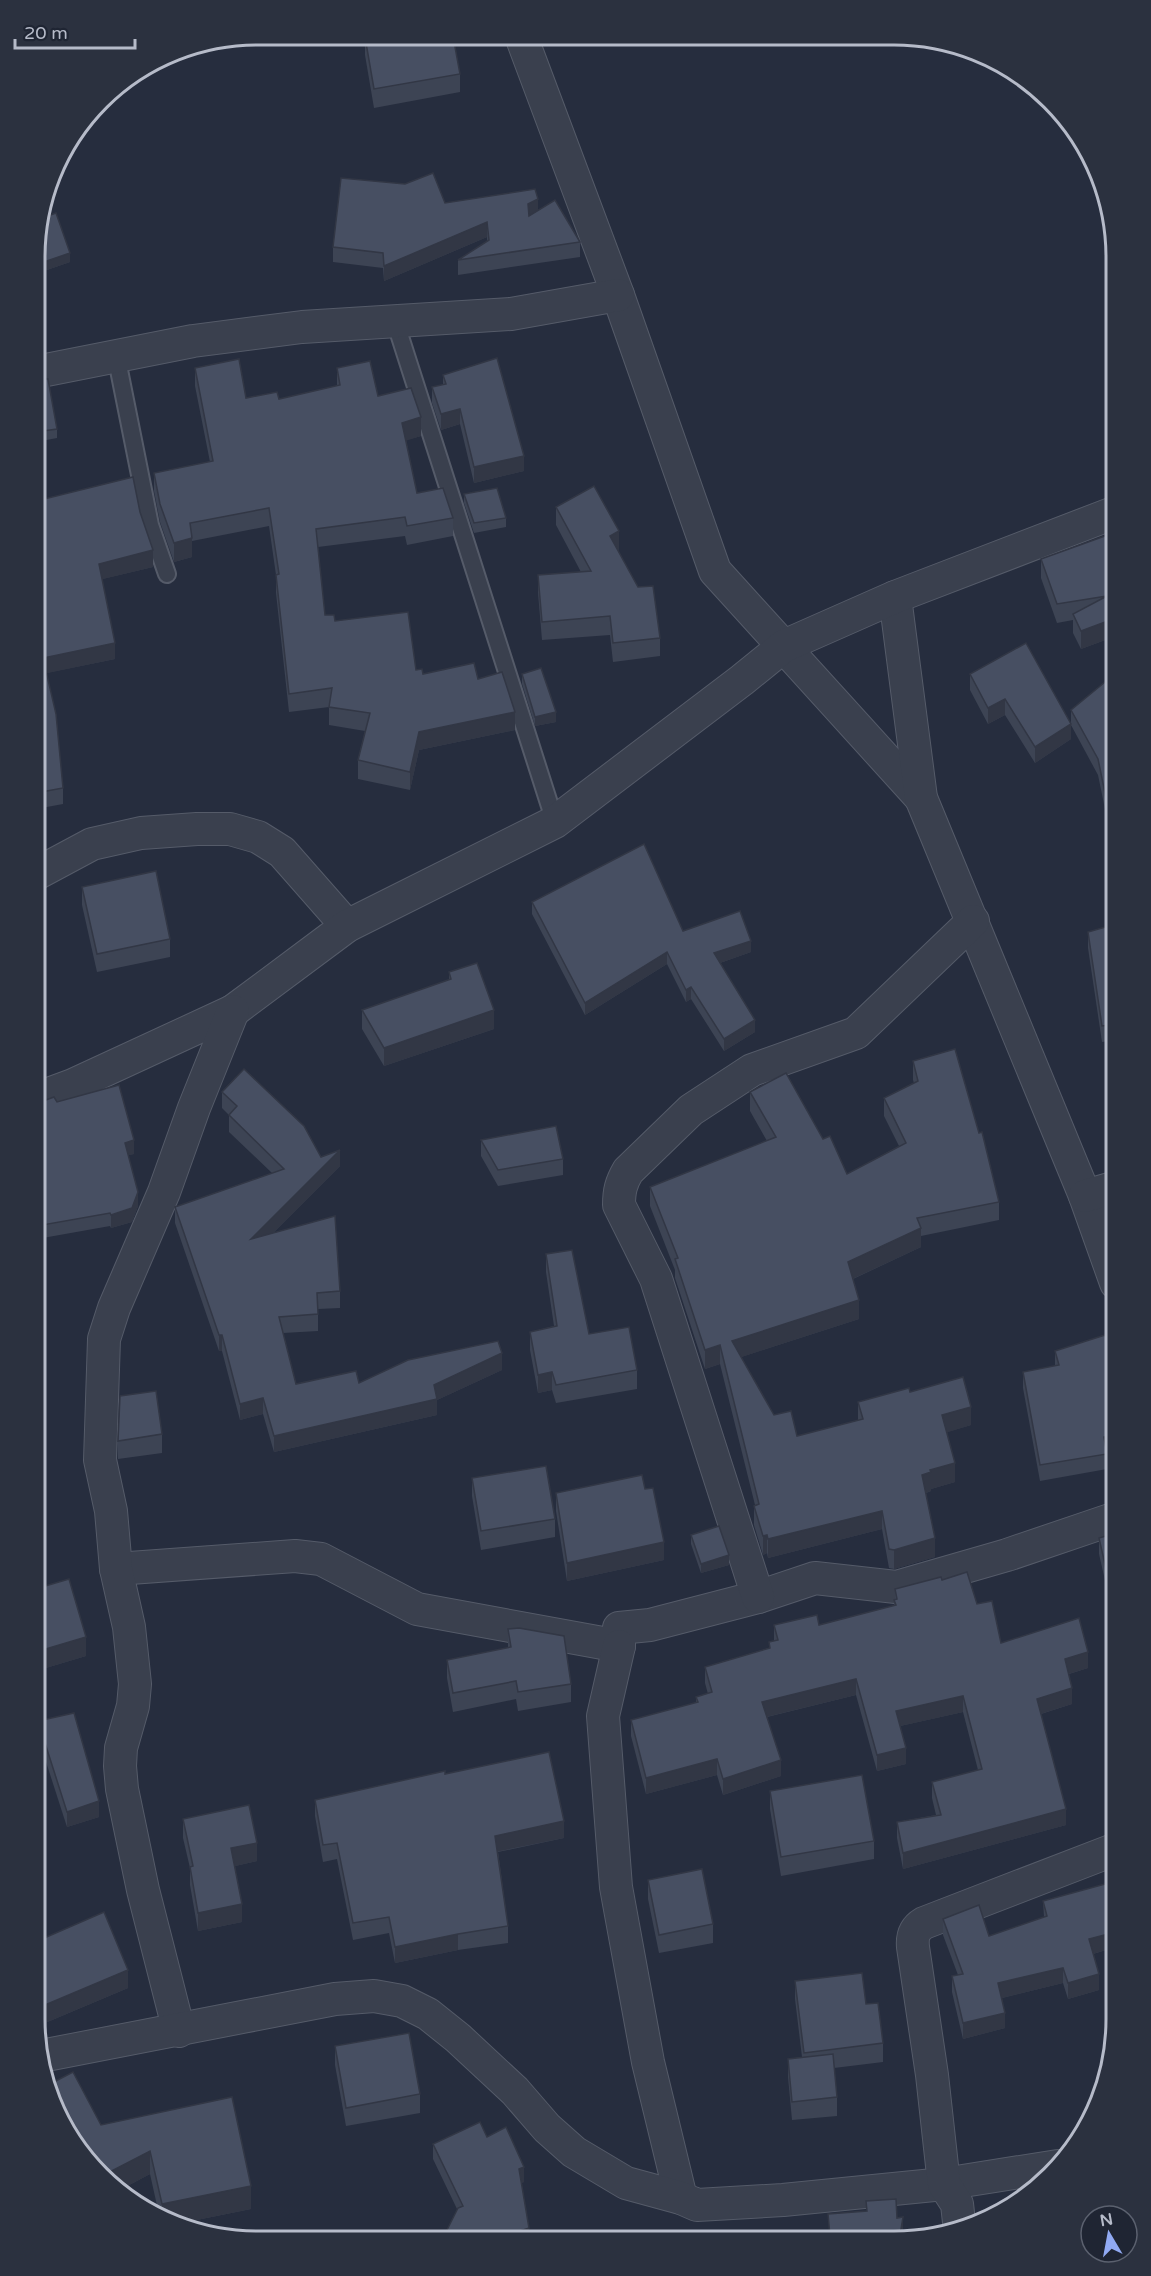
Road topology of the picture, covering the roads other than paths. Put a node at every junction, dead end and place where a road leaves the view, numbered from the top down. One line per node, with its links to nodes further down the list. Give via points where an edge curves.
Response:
1 (524, 45): 2 (street)
2 (618, 295): 3 (street, via 511,314); 9 (street, via 715,572)
3 (395, 321): 4 (street, via 214,338); 11 (lane)
4 (116, 356): 5 (street); 7 (lane, via 150,525)
5 (45, 370)
6 (1106, 516): 8 (street)
7 (167, 574)
8 (895, 597): 9 (street); 10 (street)
9 (784, 646): 10 (street); 11 (street)
10 (921, 798): 13 (street)
11 (555, 822): 14 (street)
12 (45, 869): 14 (street, via 92,844 141,833 230,829 258,837 282,852)
13 (973, 921): 18 (street); 22 (street, via 856,1033 752,1070 691,1110 622,1181 619,1205 656,1279)
14 (347, 926): 15 (street)
15 (233, 1011): 16 (street); 21 (street, via 104,1339 100,1460 111,1511)
16 (45, 1095)
17 (1106, 1190): 18 (street)
18 (1085, 1196): 19 (street)
19 (1106, 1255)
20 (1106, 1521): 22 (street, via 896,1587 814,1578)
21 (116, 1569): 23 (street, via 296,1556 321,1559 417,1609); 25 (street, via 129,1627 135,1684 121,1748 122,1789)
22 (758, 1597): 23 (street, via 650,1625 619,1628)
23 (619, 1646): 29 (street, via 603,1716 616,1887 648,2062)
24 (1106, 1853): 28 (street, via 916,1928 912,1939)
25 (179, 2031): 26 (street); 29 (street, via 335,1999 374,1996 402,2001 428,2014 458,2038 574,2152 626,2183)
26 (48, 2055)
27 (1045, 2168): 28 (street)
28 (944, 2184): 29 (street, via 697,2205); 30 (street, via 957,2204)
29 (681, 2198)
30 (959, 2221)

